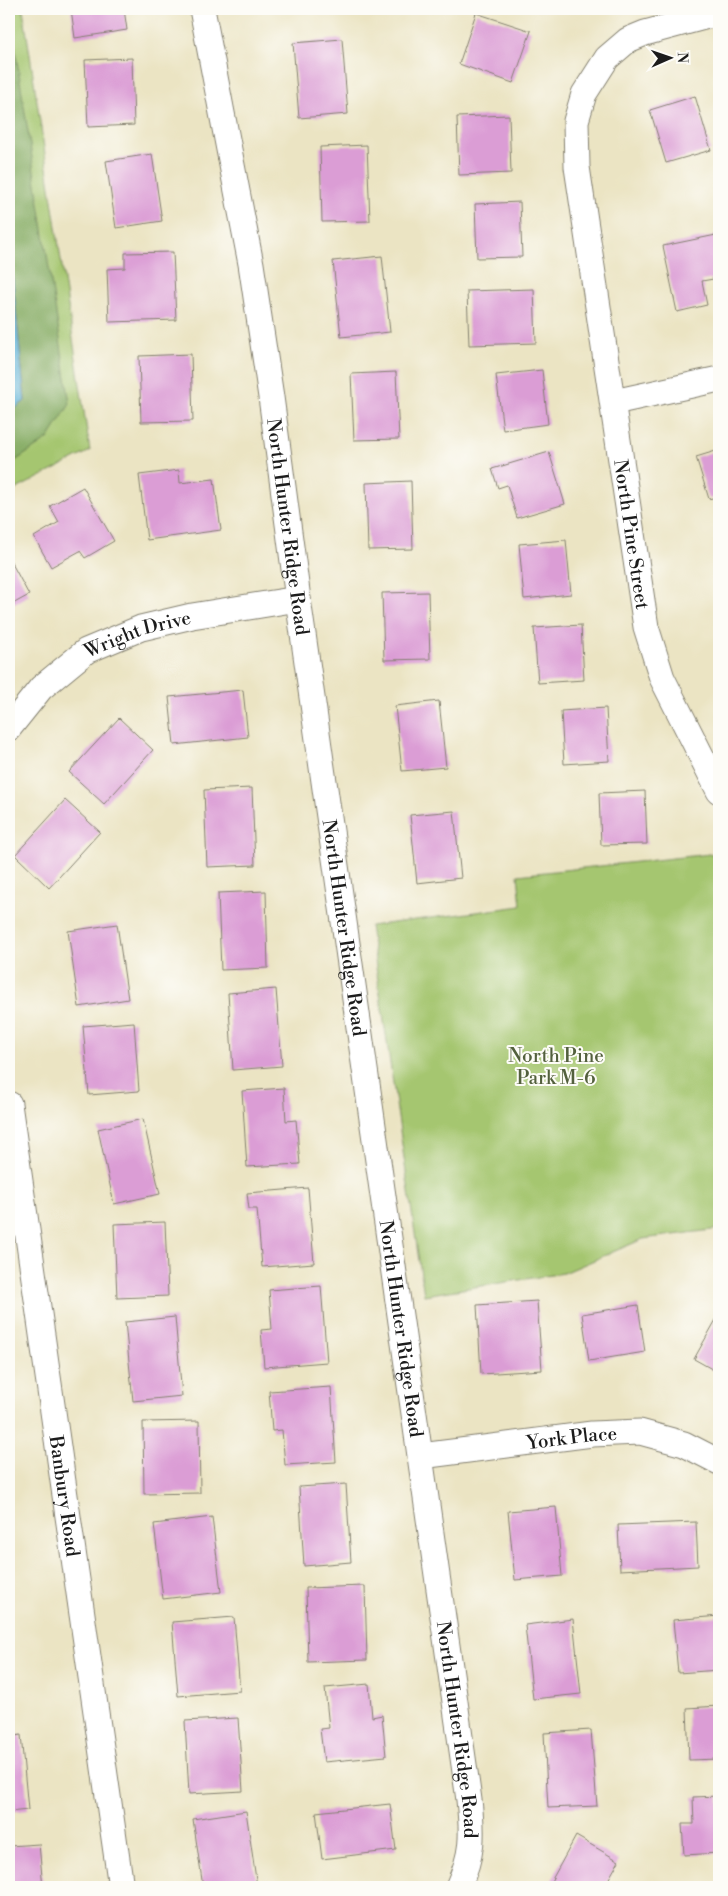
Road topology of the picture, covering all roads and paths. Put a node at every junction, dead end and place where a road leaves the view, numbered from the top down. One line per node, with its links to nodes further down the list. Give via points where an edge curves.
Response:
1 (202, 9): 5 (street, North Hunter Ridge Road, via 251,264)
2 (719, 13): 4 (street, North Pine Street, via 645,32 628,40 607,58 584,94 576,122 577,167)
3 (719, 379): 4 (street)
4 (614, 402): 7 (street, North Pine Street, via 646,627 662,678)
5 (298, 599): 6 (street, Wright Drive, via 192,616 141,628 86,651 41,688); 10 (street, North Hunter Ridge Road)
6 (9, 728)
7 (709, 747): 8 (street, North Pine Street)
8 (719, 791)
9 (9, 1104): 12 (street, Banbury Road)
10 (421, 1456): 11 (street, York Place, via 592,1434 640,1432 684,1444); 13 (street, North Hunter Ridge Road, via 472,1827 471,1849)
11 (719, 1462)
12 (121, 1887)
13 (458, 1887)

